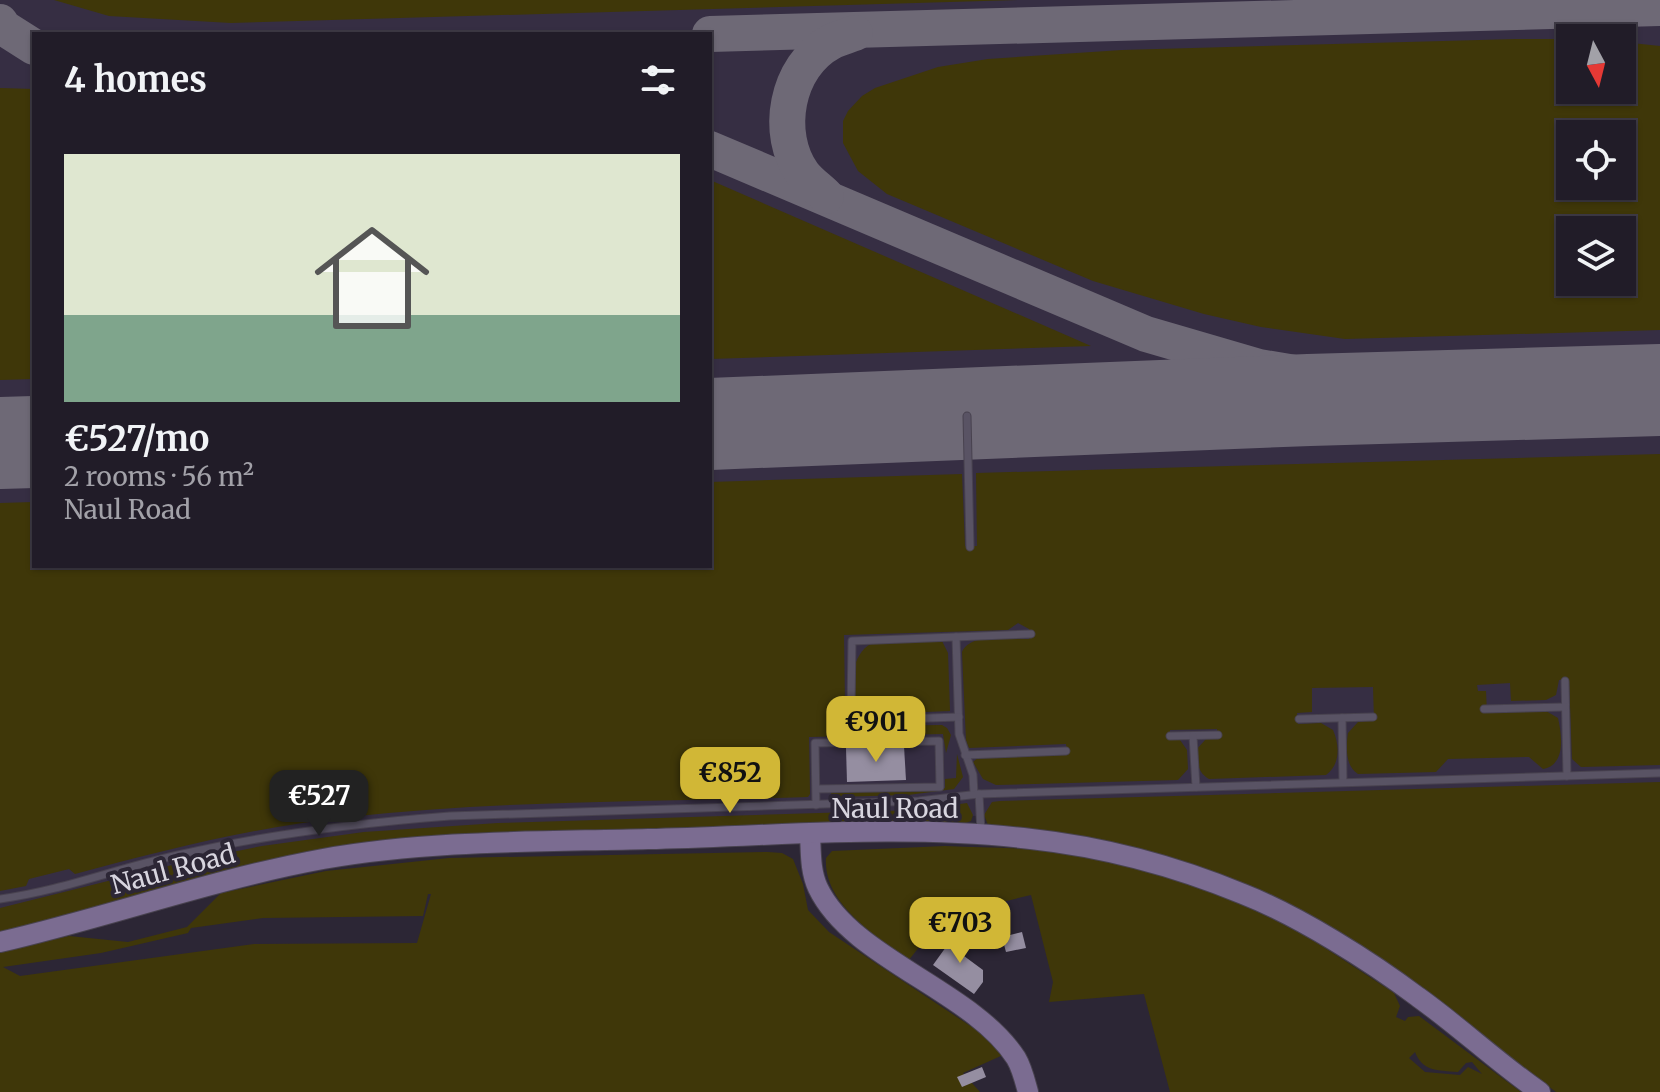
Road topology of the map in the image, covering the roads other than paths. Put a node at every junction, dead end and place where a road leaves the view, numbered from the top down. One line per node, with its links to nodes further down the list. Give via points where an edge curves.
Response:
1 (967, 416): 2 (lane)
2 (970, 547)
3 (1031, 634): 4 (lane)
4 (956, 637): 8 (lane); 8 (lane, via 852,641 851,707 859,717 871,720)
5 (1565, 681): 6 (lane)
6 (1565, 707): 7 (lane); 18 (lane)
7 (1484, 709)
8 (959, 717): 16 (lane)
9 (1373, 717): 10 (lane)
10 (1342, 718): 11 (lane); 19 (lane)
11 (1299, 719)
12 (1218, 735): 14 (lane)
13 (1170, 736): 14 (lane)
14 (1193, 736): 20 (lane)
15 (1066, 751): 16 (lane)
16 (965, 755): 22 (lane)
17 (1660, 773): 18 (lane)
18 (1567, 776): 19 (lane)
19 (1343, 782): 20 (lane)
20 (1196, 787): 22 (lane)
21 (816, 789): 21 (lane, via 815,743 939,741 940,787); 23 (lane)
22 (976, 794): 23 (lane); 25 (lane)
23 (816, 805): 26 (lane, via 389,821 248,840)
24 (810, 834): 25 (street, Naul Road); 27 (street, Naul Road, via 442,846 353,854 263,871); 29 (street, via 819,889 845,923 1000,1038 1019,1064)
25 (980, 835): 28 (street, Naul Road, via 1086,847 1169,866 1248,895 1416,995)
26 (0, 899)
27 (0, 942)
28 (1534, 1087)
29 (1028, 1092)

